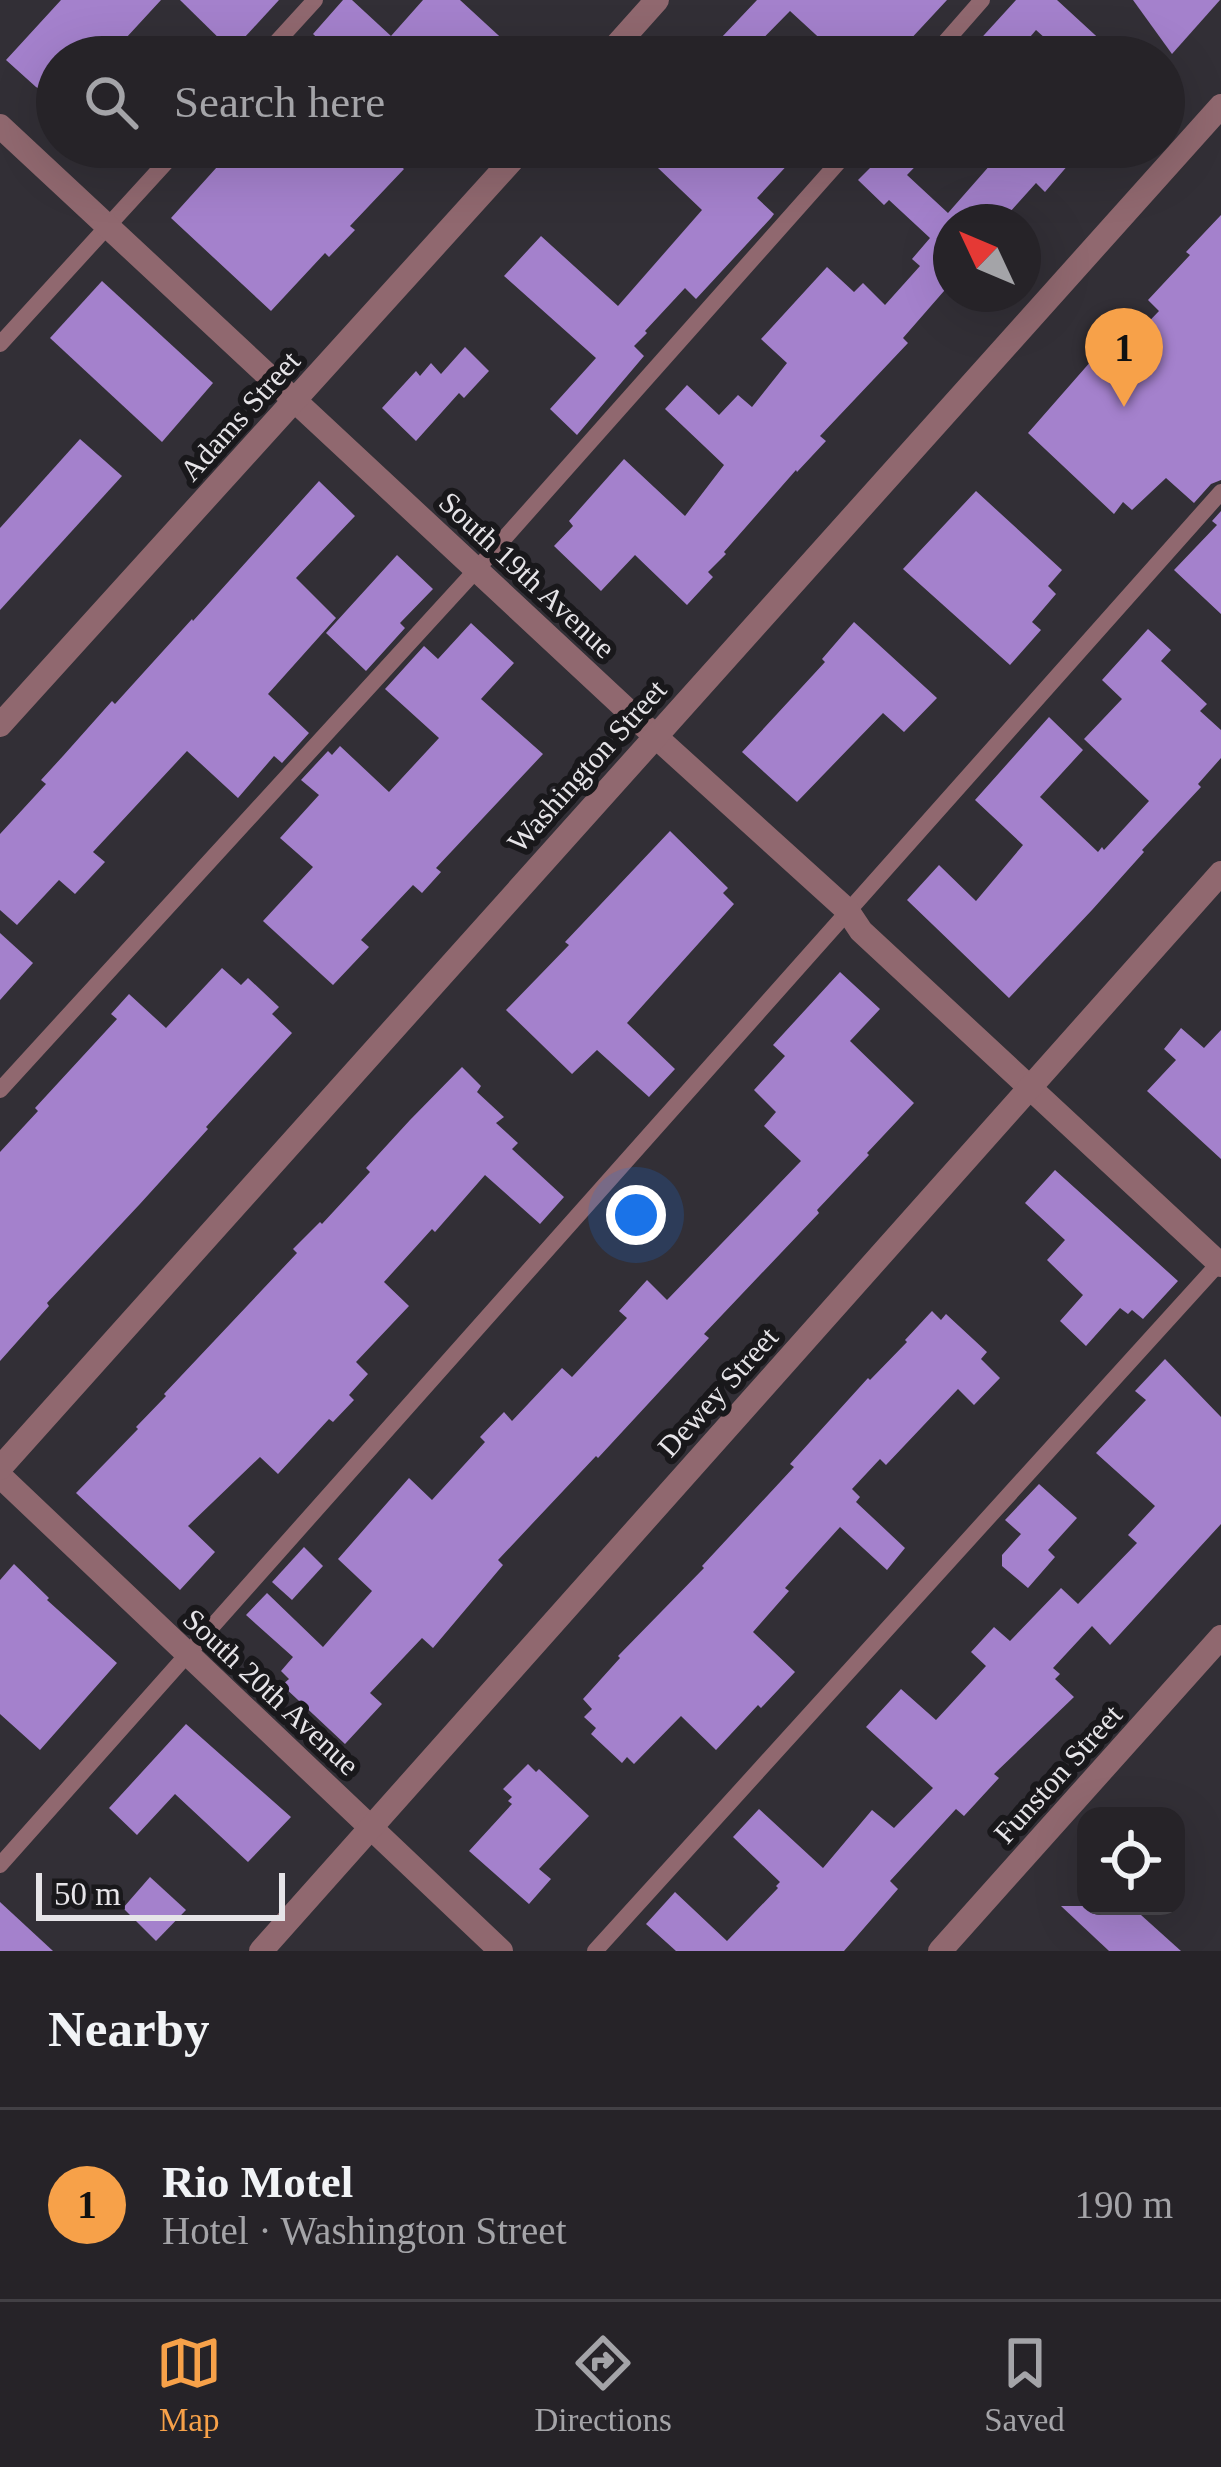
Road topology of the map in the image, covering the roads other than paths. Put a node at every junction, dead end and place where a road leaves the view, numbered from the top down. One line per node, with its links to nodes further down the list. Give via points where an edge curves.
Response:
1 (315, 0): 4 (lane)
2 (658, 0): 5 (street)
3 (982, 0): 6 (lane)
4 (282, 36)
5 (625, 36)
6 (950, 36)
7 (1221, 106): 9 (street, Washington Street)
8 (0, 126): 10 (street, South 19th Avenue)
9 (1185, 146)
10 (36, 159)
11 (45, 168): 16 (street, South 19th Avenue)
12 (161, 168): 16 (lane)
13 (505, 168): 18 (street, Adams Street)
14 (833, 168): 20 (lane)
15 (1165, 168): 22 (street, Washington Street)
16 (108, 226): 17 (lane); 18 (street, South 19th Avenue)
17 (0, 344)
18 (295, 400): 20 (street, South 19th Avenue); 21 (street, Adams Street)
19 (1221, 492): 24 (lane)
20 (477, 569): 22 (street, South 19th Avenue); 26 (lane)
21 (0, 725)
22 (655, 736): 24 (street, South 19th Avenue); 28 (street, Washington Street)
23 (1221, 873): 25 (street, Dewey Street)
24 (847, 910): 25 (street, South 19th Avenue); 30 (lane)
25 (1029, 1088): 27 (street, South 19th Avenue); 31 (street, Dewey Street)
26 (0, 1090)
27 (1220, 1263): 35 (lane)
28 (0, 1472): 30 (street, South 20th Avenue)
29 (1221, 1637): 36 (street, Funston Street)
30 (188, 1655): 31 (street, South 20th Avenue); 32 (lane)
31 (370, 1828): 33 (street, Dewey Street); 34 (street, South 20th Avenue)
32 (0, 1865)
33 (261, 1951)
34 (501, 1951)
35 (595, 1951)
36 (940, 1951)

